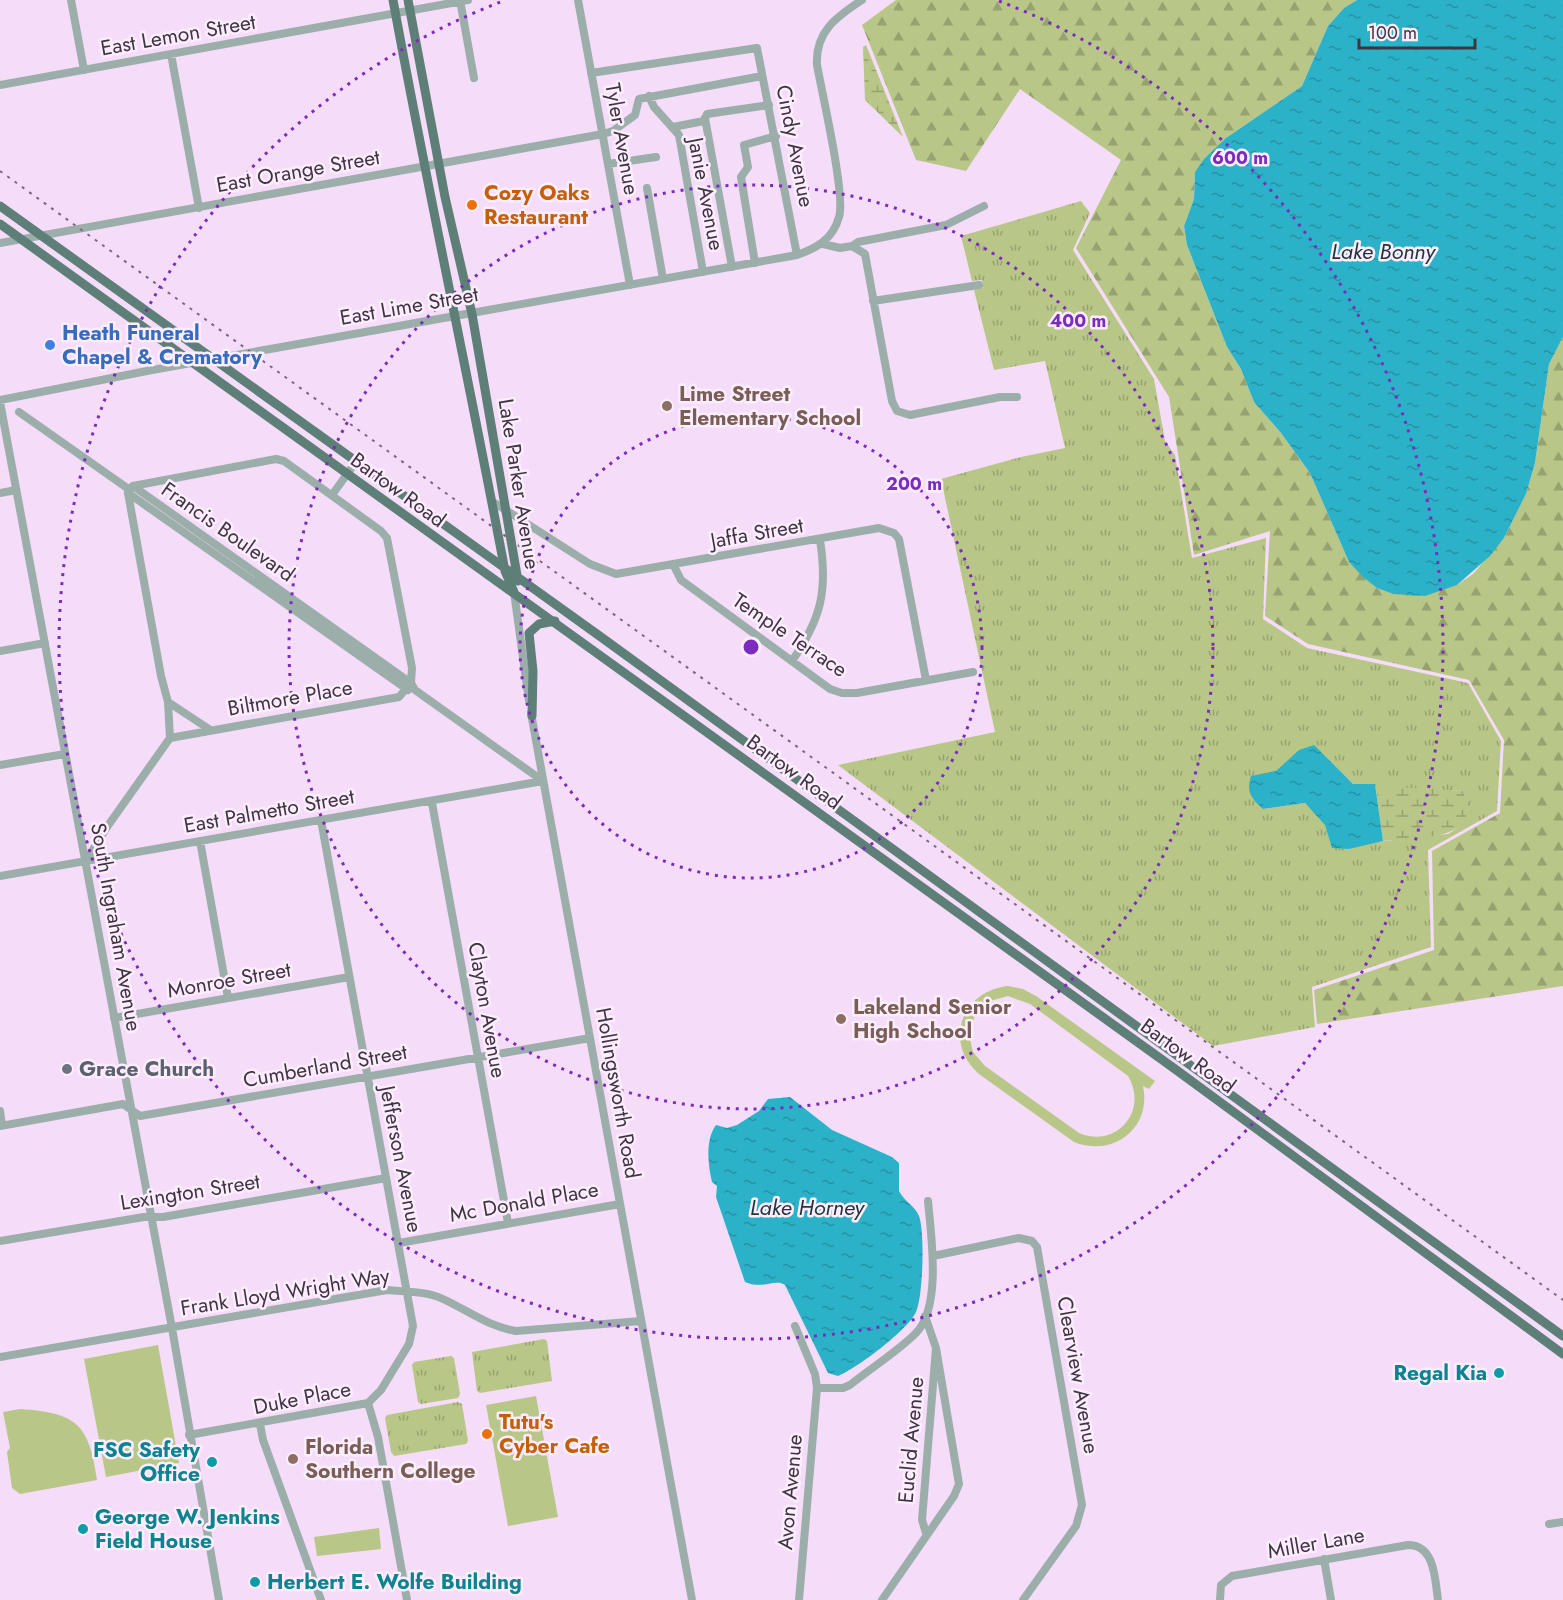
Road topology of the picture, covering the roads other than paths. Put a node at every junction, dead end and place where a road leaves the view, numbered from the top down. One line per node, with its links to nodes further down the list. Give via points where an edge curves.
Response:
1 (71, 0): 10 (street)
2 (393, 0): 8 (main road, Lake Parker Avenue)
3 (408, 0): 7 (main road, Lake Parker Avenue)
4 (463, 0): 7 (street, East Lemon Street); 13 (street)
5 (578, 0): 11 (street, Tyler Avenue)
6 (862, 0): 33 (street, via 829,25 817,48 841,207)
7 (410, 11): 8 (street, East Lemon Street); 22 (main road, Lake Parker Avenue)
8 (395, 14): 9 (street, East Lemon Street); 24 (main road, Lake Parker Avenue)
9 (171, 54): 10 (street, East Lemon Street); 28 (street)
10 (84, 70): 14 (street, East Lemon Street)
11 (591, 73): 12 (street, Cindy Avenue, via 753,46 757,48); 19 (street, Tyler Avenue)
12 (762, 76): 15 (street); 16 (street, Cindy Avenue)
13 (474, 78)
14 (0, 85)
15 (649, 96): 18 (street, Janie Avenue); 19 (street, via 639,99 636,115)
16 (769, 105): 17 (street, via 707,114); 20 (street, Cindy Avenue)
17 (705, 118): 18 (street); 37 (street)
18 (673, 127): 38 (street, Janie Avenue, via 679,135)
19 (603, 135): 22 (street, East Orange Street); 23 (street, Tyler Avenue)
20 (776, 136): 35 (street, Cindy Avenue); 36 (street, via 744,145 748,167 741,177)
21 (656, 157): 23 (street)
22 (438, 164): 24 (street, East Orange Street); 43 (main road, Lake Parker Avenue)
23 (608, 164): 40 (street, Tyler Avenue)
24 (423, 166): 28 (street, East Orange Street); 44 (main road, Lake Parker Avenue)
25 (647, 188): 39 (street)
26 (0, 206): 30 (main road, Bartow Road)
27 (984, 206): 34 (street, via 946,225)
28 (199, 208): 30 (street, East Orange Street)
29 (0, 224): 31 (main road, Bartow Road)
30 (41, 235): 31 (street, East Orange Street); 45 (main road, Bartow Road)
31 (21, 239): 32 (street, East Orange Street); 46 (main road, Bartow Road)
32 (0, 243)
33 (823, 244): 34 (street); 35 (street, East Lime Street)
34 (852, 246): 42 (street, via 865,254)
35 (797, 255): 36 (street, East Lime Street)
36 (755, 263): 37 (street, East Lime Street)
37 (732, 267): 38 (street, East Lime Street)
38 (703, 272): 39 (street, East Lime Street)
39 (663, 279): 40 (street, East Lime Street)
40 (630, 285): 43 (street, East Lime Street)
41 (978, 285): 42 (street)
42 (873, 301): 47 (street, via 897,411 910,414)
43 (472, 314): 44 (street, East Lime Street); 57 (main road, Lake Parker Avenue)
44 (457, 316): 45 (street, East Lime Street); 56 (main road, Lake Parker Avenue)
45 (213, 360): 46 (street, East Lime Street); 50 (main road, Bartow Road)
46 (191, 364): 48 (street, East Lime Street); 51 (main road, Bartow Road)
47 (1017, 397)
48 (0, 401): 52 (street, South Ingraham Avenue)
49 (19, 412): 53 (street, Francis Boulevard)
50 (355, 463): 51 (street); 61 (main road, Bartow Road)
51 (346, 475): 55 (street); 63 (main road, Bartow Road)
52 (16, 490): 54 (street); 67 (street, South Ingraham Avenue)
53 (130, 490): 55 (street, via 280,460); 59 (street, Francis Boulevard); 74 (street)
54 (0, 493)
55 (332, 495): 72 (street, via 387,538)
56 (493, 502): 57 (street, Jaffa Street); 61 (main road, Lake Parker Avenue)
57 (507, 510): 60 (street, Jaffa Street, via 600,570 616,574); 62 (main road, Lake Parker Avenue)
58 (820, 540): 60 (street, Jaffa Street); 69 (street, via 824,574 821,606 807,639); 71 (street, Jaffa Street, via 879,528 899,539)
59 (224, 556): 64 (street, Francis Boulevard); 66 (street, Francis Boulevard)
60 (674, 566): 69 (street, Temple Terrace, via 681,580)
61 (506, 571): 62 (main road, Bartow Road); 63 (main road, Lake Parker Avenue)
62 (519, 579): 63 (main road, Lake Parker Avenue); 86 (main road, Bartow Road)
63 (514, 592): 65 (main road, Bartow Road); 75 (street, Hollingsworth Road)
64 (319, 617): 66 (street); 72 (street, Francis Boulevard)
65 (555, 621): 75 (main road, via 539,624 529,633); 87 (main road, Bartow Road)
66 (313, 625): 73 (street, Francis Boulevard)
67 (45, 644): 68 (street); 78 (street, South Ingraham Avenue)
68 (0, 651)
69 (792, 661): 71 (street, Temple Terrace, via 830,689 842,693)
70 (973, 672): 71 (street, Temple Terrace)
71 (926, 680)
72 (413, 686): 73 (street); 80 (street, Francis Boulevard)
73 (406, 690): 76 (street, Biltmore Place, via 399,697)
74 (168, 702): 76 (street); 77 (street)
75 (532, 717): 80 (street, Hollingsworth Road)
76 (209, 729): 77 (street, Biltmore Place)
77 (170, 738): 84 (street)
78 (65, 753): 79 (street); 84 (street, South Ingraham Avenue)
79 (0, 765)
80 (543, 781): 81 (street, East Palmetto Street); 91 (street, Hollingsworth Road)
81 (432, 803): 82 (street, East Palmetto Street); 92 (street, Clayton Avenue)
82 (321, 820): 83 (street, East Palmetto Street); 88 (street, Jefferson Avenue)
83 (200, 841): 84 (street, East Palmetto Street); 89 (street)
84 (86, 861): 85 (street, East Palmetto Street); 90 (street, South Ingraham Avenue)
85 (0, 876)
86 (945, 886): 87 (street); 102 (main road, Bartow Road)
87 (938, 897): 105 (main road, Bartow Road)
88 (349, 977): 89 (street, Monroe Street); 93 (street, Jefferson Avenue)
89 (228, 998): 90 (street, Monroe Street)
90 (114, 1018): 94 (street, South Ingraham Avenue)
91 (590, 1038): 92 (street, Cumberland Street); 99 (street, Hollingsworth Road)
92 (477, 1058): 93 (street, Cumberland Street); 101 (street, Clayton Avenue)
93 (367, 1077): 94 (street, Cumberland Street, via 140,1116); 97 (street, Jefferson Avenue)
94 (131, 1110): 96 (street, Cumberland Street, via 123,1104); 100 (street, South Ingraham Avenue)
95 (0, 1111): 96 (street)
96 (1, 1126)
97 (386, 1178): 100 (street, Lexington Street); 104 (street, Jefferson Avenue)
98 (928, 1201): 106 (street)
99 (620, 1204): 101 (street, Mc Donald Place); 109 (street, Hollingsworth Road)
100 (150, 1217): 103 (street, Lexington Street); 111 (street, South Ingraham Avenue)
101 (508, 1223): 104 (street, Mc Donald Place)
102 (1418, 1231): 105 (street); 112 (main road, Bartow Road)
103 (0, 1241)
104 (399, 1243): 107 (street, Jefferson Avenue)
105 (1409, 1243): 114 (main road, Bartow Road)
106 (933, 1256): 108 (street); 130 (street, Clearview Avenue, via 1019,1238 1032,1241 1037,1247 1082,1505 1076,1526)
107 (407, 1292): 109 (street, Frank Lloyd Wright Way, via 443,1299 481,1321 516,1331); 111 (street, Frank Lloyd Wright Way, via 387,1290); 117 (street, Duke Place, via 413,1326 409,1344 381,1390)
108 (925, 1316): 113 (street, Euclid Avenue); 116 (street, via 917,1332 850,1385)
109 (641, 1321): 127 (street, Hollingsworth Road)
110 (795, 1326): 116 (street)
111 (172, 1328): 115 (street, Frank Lloyd Wright Way); 119 (street, South Ingraham Avenue)
112 (1563, 1336)
113 (936, 1348): 122 (street, Euclid Avenue, via 922,1521); 122 (street, Euclid Avenue, via 959,1484)
114 (1563, 1354)
115 (0, 1357)
116 (817, 1388): 128 (street, Avon Avenue)
117 (368, 1403): 118 (street, Duke Place); 126 (street)
118 (260, 1424): 119 (street, Duke Place); 125 (street)
119 (189, 1436): 124 (street, South Ingraham Avenue)
120 (1563, 1522): 121 (street)
121 (1549, 1524)
122 (926, 1533): 129 (street, Euclid Avenue)
123 (1324, 1559): 131 (street, Miller Lane, via 1232,1576 1221,1585); 132 (street); 133 (street, Miller Lane, via 1408,1545 1420,1547 1432,1562)
124 (219, 1600)
125 (321, 1600)
126 (407, 1600)
127 (692, 1600)
128 (799, 1600)
129 (882, 1600)
130 (1023, 1600)
131 (1220, 1600)
132 (1331, 1600)
133 (1438, 1600)

